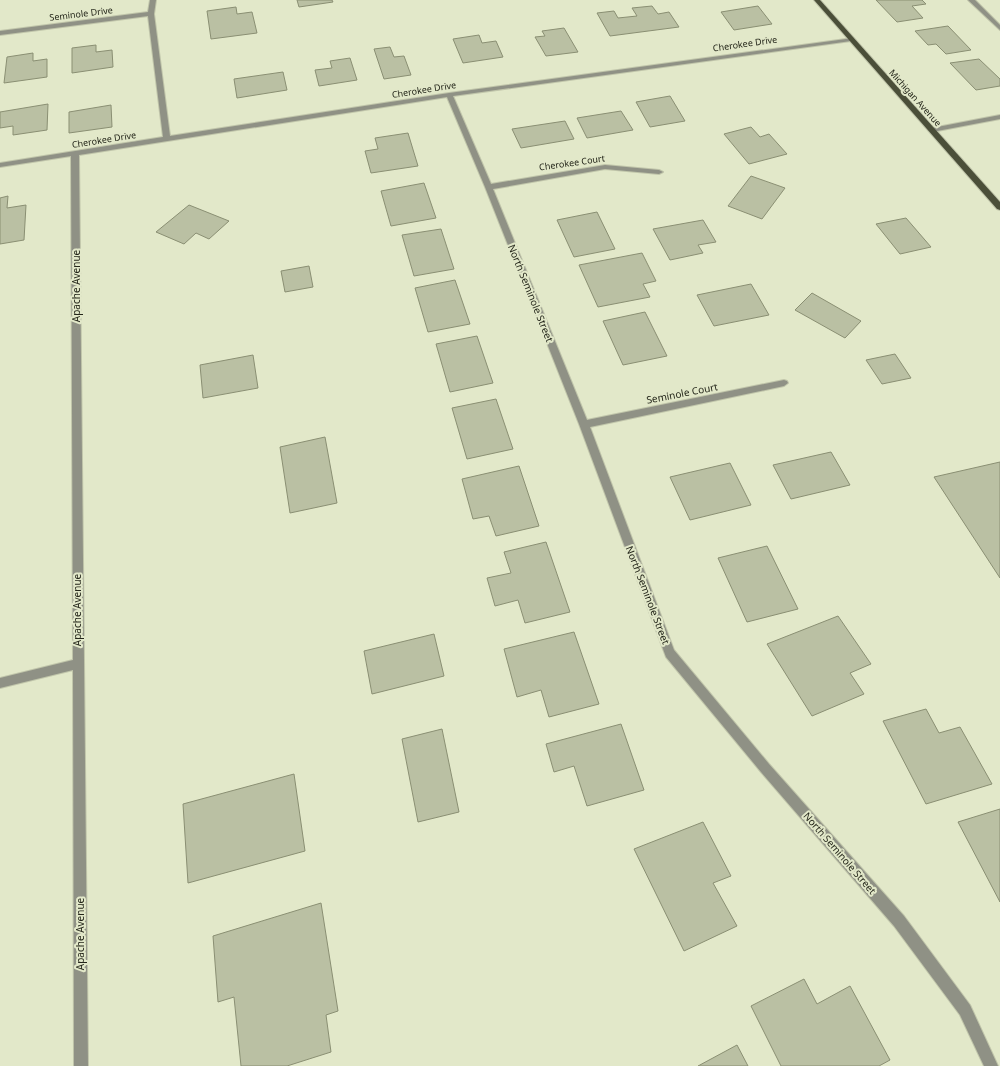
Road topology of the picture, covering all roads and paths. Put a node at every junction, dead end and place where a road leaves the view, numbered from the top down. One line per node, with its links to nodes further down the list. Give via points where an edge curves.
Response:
1 (153, 0): 4 (street)
2 (817, 0): 7 (main road, Michigan Avenue)
3 (971, 0): 5 (street)
4 (151, 14): 6 (street, Seminole Drive); 11 (street)
5 (1000, 28)
6 (0, 33)
7 (851, 39): 8 (street, Cherokee Drive); 10 (main road, Michigan Avenue)
8 (449, 95): 11 (street, Cherokee Drive); 15 (street, North Seminole Street)
9 (1000, 117): 10 (street)
10 (932, 130): 16 (main road, Michigan Avenue)
11 (167, 139): 12 (street, Cherokee Drive)
12 (75, 153): 13 (street, Cherokee Drive); 19 (street, Apache Avenue)
13 (0, 165)
14 (660, 172): 15 (street, Cherokee Court, via 605,167)
15 (489, 187): 18 (street, North Seminole Street)
16 (1000, 208)
17 (784, 383): 18 (street, Seminole Court)
18 (584, 424): 22 (street, North Seminole Street, via 670,653 765,768 899,921 965,1010)
19 (78, 664): 20 (street); 21 (street, Apache Avenue)
20 (0, 683)
21 (81, 1066)
22 (991, 1066)

